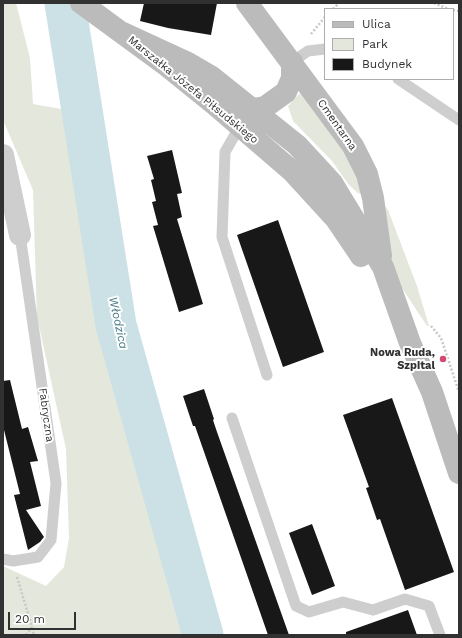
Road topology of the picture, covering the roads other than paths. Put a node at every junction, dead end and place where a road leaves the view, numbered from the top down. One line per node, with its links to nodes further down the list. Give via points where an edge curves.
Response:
1 (81, 3): 3 (street)
2 (248, 3): 5 (street, Cmentarna)
3 (123, 33): 6 (street, Marszałka Józefa Piłsudskiego); 8 (street, Marszałka Józefa Piłsudskiego, via 212,77)
4 (324, 49): 5 (lane, via 308,51)
5 (292, 62): 8 (street, via 292,78 286,92 265,107); 13 (street, Cmentarna, via 353,146 367,174)
6 (167, 66): 8 (street, via 198,81 232,108 242,111); 10 (street, Marszałka Józefa Piłsudskiego)
7 (399, 80): 9 (lane)
8 (253, 109): 13 (street, Marszałka Józefa Piłsudskiego, via 297,145 332,183)
9 (459, 120)
10 (240, 126): 14 (street, Marszałka Józefa Piłsudskiego, via 293,172 336,219); 15 (lane, via 225,152 222,237)
11 (3, 155): 12 (street)
12 (20, 235): 18 (lane, Fabryczna, via 56,484 50,540 38,557)
13 (383, 267): 14 (street, Marszałka Józefa Piłsudskiego)
14 (403, 323): 17 (street, Marszałka Józefa Piłsudskiego, via 432,392)
15 (267, 375)
16 (232, 418): 19 (lane, via 296,606 310,612 343,602 372,610 405,599 429,606)
17 (459, 473)
18 (8, 560)
19 (440, 635)

